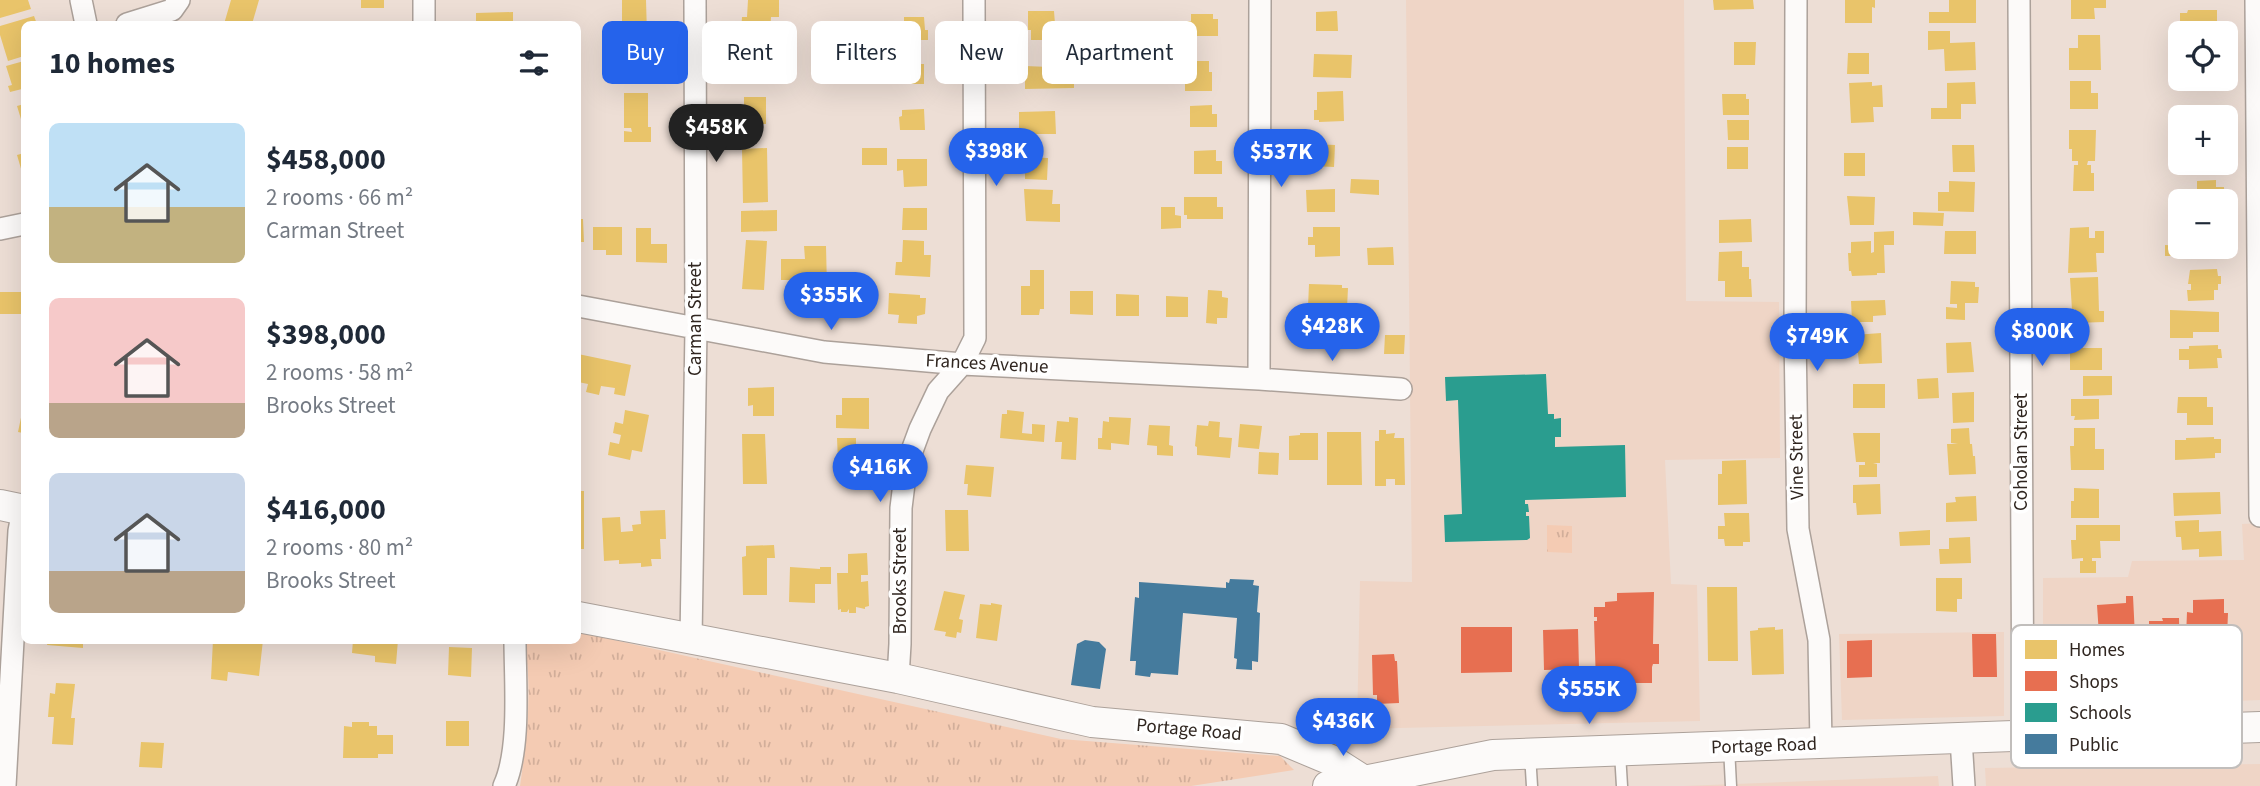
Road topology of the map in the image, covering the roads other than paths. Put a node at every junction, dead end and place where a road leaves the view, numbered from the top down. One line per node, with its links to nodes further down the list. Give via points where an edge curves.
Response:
1 (81, 0): 10 (street)
2 (179, 0): 11 (street, via 172,10)
3 (424, 0): 12 (street)
4 (695, 0): 17 (street, Carman Street)
5 (974, 0): 18 (street, Brooks Street, via 975,338)
6 (1260, 0): 19 (street)
7 (1796, 0): 32 (street, Vine Street, via 1798,529 1819,640)
8 (2019, 0): 24 (street, Coholan Street)
9 (2256, 0): 15 (street)
10 (85, 21)
11 (137, 21)
12 (424, 21)
13 (21, 225): 14 (street)
14 (0, 229)
15 (2259, 279): 22 (street)
16 (581, 307): 17 (street, Frances Avenue)
17 (696, 329): 18 (street, Frances Avenue, via 824,352); 25 (street, Carman Street)
18 (962, 364): 19 (street, Frances Avenue); 27 (street, Brooks Street, via 938,391 906,467)
19 (1259, 379): 20 (street, Frances Avenue)
20 (1401, 389)
21 (16, 508): 37 (street, via 19,531)
22 (2260, 516)
23 (581, 618): 25 (main road, Portage Road)
24 (2022, 625)
25 (691, 639): 27 (main road, Portage Road)
26 (515, 644): 38 (street, via 514,734)
27 (898, 678): 36 (main road, Portage Road, via 1092,722 1281,739 1331,760)
28 (2260, 727): 29 (main road, Portage Road)
29 (2242, 728)
30 (2011, 737): 31 (main road, Portage Road)
31 (1961, 739): 32 (main road, Portage Road); 43 (street)
32 (1821, 744): 33 (main road, Portage Road)
33 (1729, 747): 34 (main road, Portage Road); 42 (lane)
34 (1620, 751): 35 (main road, Portage Road); 41 (lane)
35 (1530, 753): 36 (main road, Portage Road, via 1493,755); 40 (lane)
36 (1366, 783): 39 (main road)
37 (5, 786)
38 (504, 786)
39 (1328, 786)
40 (1532, 786)
41 (1622, 786)
42 (1731, 786)
43 (1964, 786)

